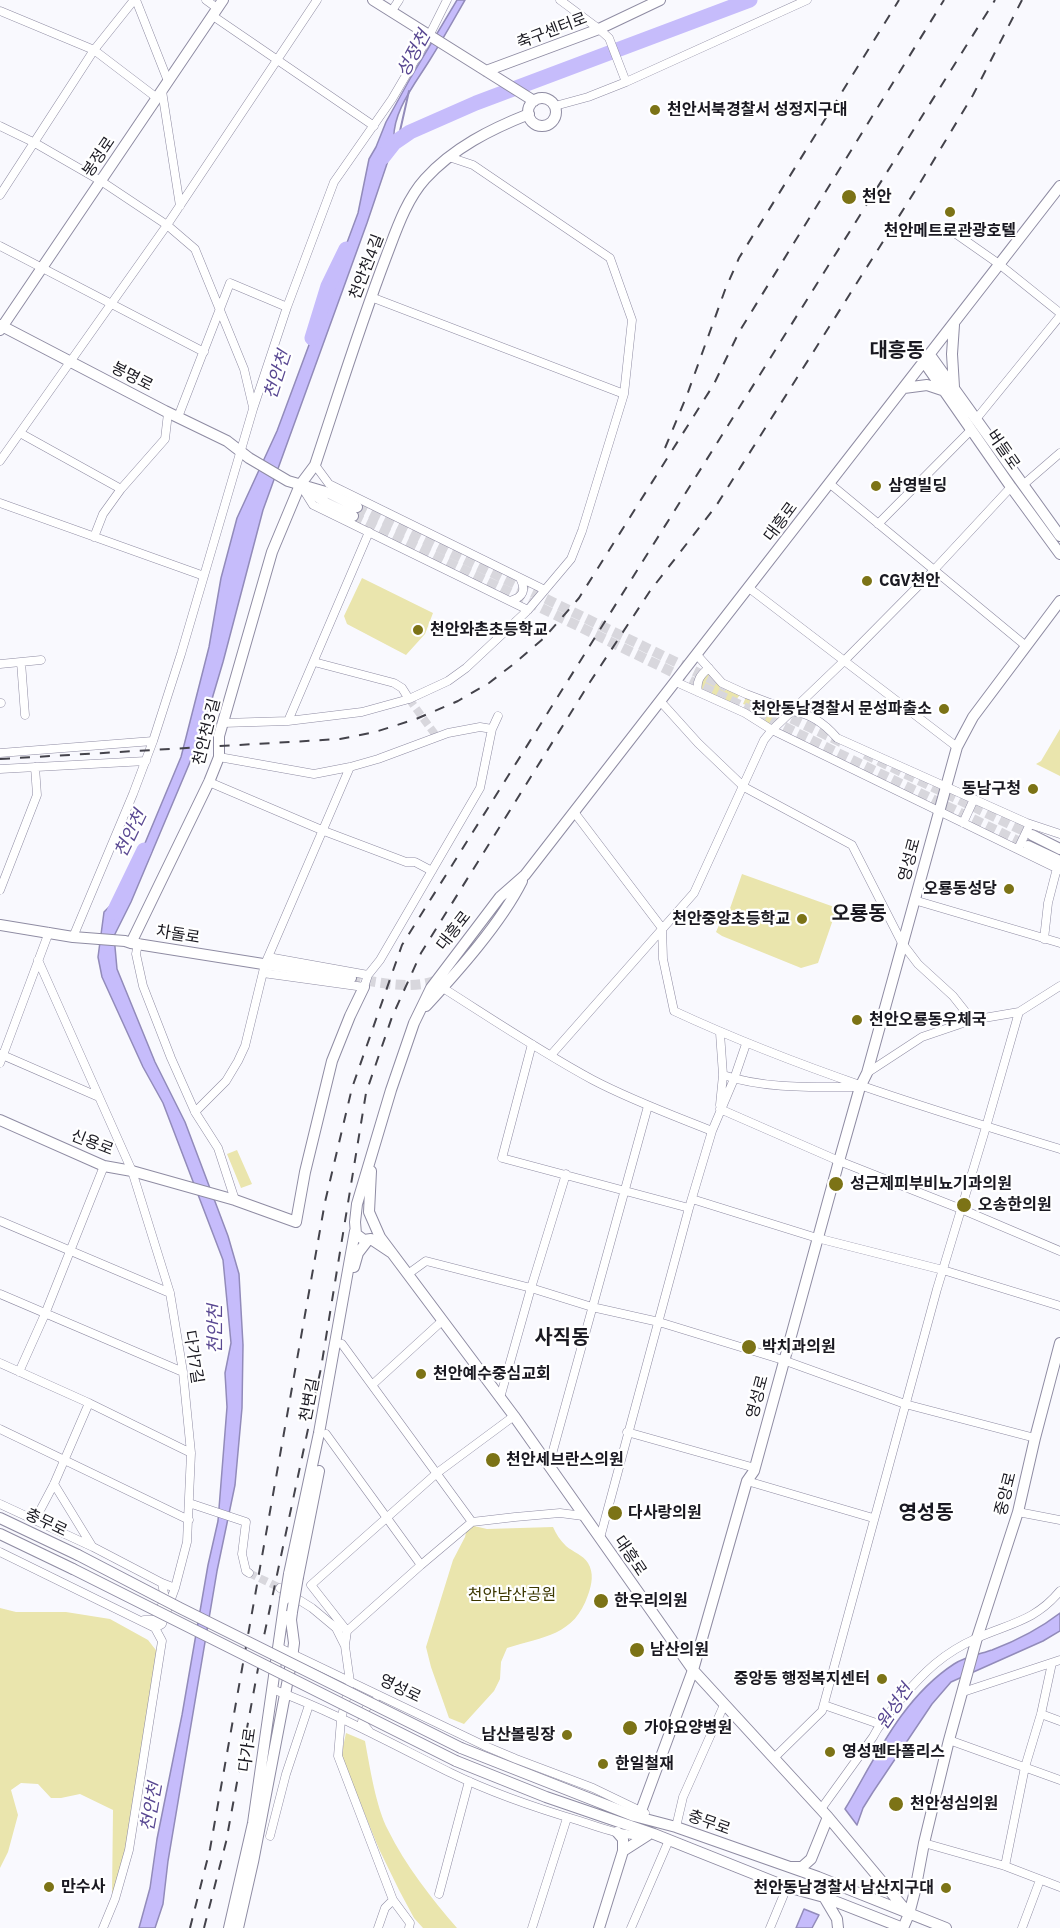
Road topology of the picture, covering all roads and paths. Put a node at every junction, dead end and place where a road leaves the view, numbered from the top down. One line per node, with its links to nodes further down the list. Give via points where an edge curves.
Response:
1 (135, 0): 15 (street); 19 (street)
2 (206, 0): 10 (street)
3 (317, 0): 16 (street)
4 (373, 0): 12 (street)
5 (399, 0): 12 (street)
6 (447, 0): 14 (street)
7 (560, 0): 13 (street)
8 (660, 0): 13 (street, 축구센터로)
9 (807, 0): 18 (street)
10 (218, 8): 16 (street); 19 (street, 봉정로)
11 (0, 11): 15 (street)
12 (391, 12): 14 (street)
13 (600, 29): 17 (street, 축구센터로); 18 (street, via 609,38)
14 (429, 36): 17 (street); 24 (street)
15 (94, 50): 19 (street); 25 (street)
16 (278, 59): 24 (street); 30 (street)
17 (488, 73): 20 (street)
18 (626, 82): 21 (street)
19 (162, 90): 27 (street, 봉정로); 30 (street)
20 (534, 101): 21 (street, via 545,98); 22 (street)
21 (555, 106): 22 (street, via 554,120 546,125 533,122)
22 (529, 114): 26 (street, 천안천4길, via 490,131)
23 (0, 126): 25 (street)
24 (374, 126): 38 (street, via 334,183)
25 (35, 143): 27 (street); 29 (street)
26 (449, 157): 36 (street, 천안천4길, via 424,180 411,200); 49 (street, via 473,165 610,258 632,320)
27 (101, 181): 31 (street); 35 (street, 봉정로)
28 (1060, 186): 34 (street, 대흥로)
29 (0, 195)
30 (180, 206): 31 (street)
31 (167, 225): 37 (street); 39 (street, via 195,249)
32 (949, 229): 34 (street)
33 (0, 246): 35 (street)
34 (999, 264): 40 (street); 41 (street, 대흥로)
35 (41, 269): 37 (street); 42 (street, 봉정로)
36 (371, 297): 49 (street); 58 (street, 천안천4길)
37 (111, 303): 43 (street); 45 (street)
38 (287, 307): 39 (street, via 230,283); 50 (street)
39 (220, 309): 43 (street); 50 (street, via 244,369)
40 (1060, 315): 52 (street)
41 (954, 323): 44 (street, 대흥로); 48 (street)
42 (1, 327): 45 (street, 봉명로)
43 (204, 352): 51 (street)
44 (927, 358): 46 (street, 대흥로); 47 (street, 버들로); 48 (street, 버들로)
45 (70, 362): 51 (street, 봉명로); 54 (street)
46 (904, 388): 47 (street, via 927,385); 59 (street, 대흥로)
47 (942, 390): 53 (street, 버들로)
48 (955, 390): 52 (street, 버들로)
49 (624, 393): 75 (street, via 575,551)
50 (253, 409): 55 (street)
51 (173, 415): 55 (street, 봉명로); 63 (street, via 165,439)
52 (977, 418): 61 (street, 버들로)
53 (971, 430): 62 (street, 버들로); 66 (street)
54 (20, 433): 57 (street); 63 (street)
55 (240, 450): 60 (street, 봉명로); 72 (street)
56 (1060, 453): 61 (street)
57 (0, 461)
58 (315, 465): 60 (street, 천안천4길); 73 (street, via 329,484)
59 (829, 483): 66 (street); 74 (street, 대흥로)
60 (300, 485): 65 (street, 봉명로, via 329,493); 67 (street, via 313,505); 95 (street, 천안천3길, via 270,559)
61 (1023, 485): 68 (street, 버들로)
62 (1011, 487): 70 (street, 버들로); 71 (street)
63 (121, 489): 69 (street, via 103,514)
64 (0, 502): 69 (street)
65 (355, 511)
66 (878, 524): 71 (street)
67 (369, 532): 76 (street); 84 (street)
68 (1060, 536)
69 (94, 537): 72 (street)
70 (1060, 554)
71 (933, 571): 79 (street); 82 (street)
72 (204, 576): 98 (street)
73 (520, 578): 75 (street); 76 (street, via 523,591)
74 (749, 588): 80 (street, 대흥로); 82 (street)
75 (545, 590): 78 (street)
76 (510, 601): 78 (street)
77 (1060, 601): 79 (street, 영성로)
78 (528, 610): 89 (street, via 466,668)
79 (1026, 646): 99 (street, 영성로, via 973,717)
80 (697, 655): 86 (street); 87 (street, 대흥로)
81 (40, 660): 83 (street)
82 (844, 661): 91 (street); 99 (street)
83 (21, 662): 85 (street); 92 (street)
84 (314, 662): 89 (street, via 394,683); 94 (street)
85 (0, 664)
86 (709, 668): 88 (street, via 700,677); 91 (street, via 722,683)
87 (676, 682): 88 (street); 90 (street, 대흥로)
88 (698, 692): 97 (street)
89 (409, 699): 94 (street, via 363,712)
90 (660, 702): 108 (street); 110 (street, 대흥로)
91 (791, 711): 97 (street); 107 (street, via 825,724 837,738)
92 (25, 715)
93 (498, 716): 96 (street)
94 (288, 721): 95 (street)
95 (223, 723): 101 (street, 천안천3길)
96 (492, 729): 104 (street, via 480,727 448,733); 118 (street, via 480,788)
97 (772, 730): 108 (street); 111 (street)
98 (153, 741): 100 (street); 102 (street)
99 (957, 747): 107 (street, 영성로)
100 (0, 753)
101 (219, 757): 104 (street, via 314,774); 106 (street, 천안천3길)
102 (146, 761): 103 (street); 125 (street)
103 (35, 767): 105 (street); 120 (street, via 37,795)
104 (350, 767): 113 (street)
105 (0, 769)
106 (209, 782): 113 (street); 127 (street, 천안천3길)
107 (946, 786): 109 (street); 111 (street, 영성로)
108 (744, 787): 123 (street, via 694,893); 128 (street, via 852,845)
109 (974, 799): 112 (street); 115 (street)
110 (574, 812): 119 (street, 대흥로); 123 (street)
111 (938, 812): 112 (street); 121 (street, 영성로)
112 (963, 823): 115 (street)
113 (324, 831): 118 (street); 131 (street)
114 (1060, 834): 115 (street)
115 (1025, 837): 116 (street); 117 (street)
116 (1060, 849)
117 (1059, 866): 126 (street, via 1048,903)
118 (432, 871): 133 (street)
119 (525, 875): 132 (street); 137 (street, 대흥로, via 512,900); 139 (street, 대흥로, via 500,897 446,965)
120 (0, 890)
121 (914, 900): 126 (street); 128 (street, 영성로)
122 (0, 925): 124 (street, 차돌로)
123 (662, 928): 141 (street, via 663,959 674,1011); 144 (street)
124 (49, 932): 125 (street, 차돌로); 130 (street)
125 (73, 937): 127 (street, 차돌로)
126 (1044, 939): 129 (street)
127 (131, 943): 131 (street, 차돌로); 153 (street, via 143,986)
128 (902, 943): 140 (street); 146 (street, 영성로)
129 (1060, 943)
130 (38, 960): 145 (street); 150 (street, 다가7길)
131 (266, 965): 133 (street); 134 (street, 차돌로); 136 (street); 153 (street, via 238,1061 226,1081)
132 (450, 971)
133 (368, 975): 136 (street)
134 (351, 978)
135 (1060, 986): 138 (street)
136 (364, 987): 165 (street, 신용로, via 332,1061 296,1222)
137 (443, 988): 139 (street, 대흥로); 142 (street)
138 (1019, 1012): 140 (street); 155 (street)
139 (419, 1014): 158 (street, 대흥로)
140 (972, 1020): 146 (street, via 922,1037)
141 (720, 1033): 143 (street); 147 (street)
142 (532, 1044): 144 (street); 162 (street, via 502,1158)
143 (746, 1044): 148 (street); 149 (street)
144 (551, 1055): 151 (street)
145 (1, 1057): 150 (street)
146 (867, 1073): 149 (street, 영성로)
147 (723, 1075): 148 (street); 152 (street)
148 (734, 1079): 149 (street); 152 (street)
149 (860, 1087): 155 (street); 159 (street, 영성로)
150 (99, 1097): 161 (street, 다가7길)
151 (648, 1106): 156 (street); 163 (street)
152 (720, 1109): 156 (street); 159 (street)
153 (195, 1112): 165 (street, via 218,1148)
154 (0, 1120): 160 (street, 신용로)
155 (986, 1126): 157 (street); 167 (street)
156 (712, 1131): 164 (street)
157 (1060, 1149)
158 (373, 1154): 169 (street, 천변길, via 363,1179); 170 (street, via 369,1212)
159 (839, 1161): 167 (street); 171 (street, 영성로)
160 (104, 1166): 161 (street, 신용로); 172 (street)
161 (132, 1171): 165 (street, 신용로); 177 (street, 다가7길)
162 (566, 1174): 163 (street); 176 (street)
163 (625, 1190): 166 (street); 180 (street)
164 (692, 1199): 166 (street); 171 (street)
165 (235, 1200)
166 (689, 1208): 183 (street)
167 (962, 1209): 173 (street); 174 (street)
168 (0, 1221): 172 (street)
169 (355, 1229): 170 (street, 대흥로, via 361,1238); 170 (street, via 364,1218); 184 (street, 천변길)
170 (372, 1232): 175 (street, 대흥로); 184 (street, 천변길, via 358,1252)
171 (817, 1238): 174 (street); 186 (street, 영성로)
172 (70, 1250): 177 (street); 181 (street)
173 (1060, 1251)
174 (943, 1270): 179 (street); 193 (street)
175 (408, 1274): 176 (street, via 426,1261); 182 (street, 대흥로)
176 (531, 1288): 180 (street); 191 (street)
177 (170, 1293): 189 (street, 다가7길)
178 (0, 1294): 181 (street)
179 (1060, 1306)
180 (592, 1307): 183 (street); 201 (street)
181 (45, 1314): 188 (street); 189 (street)
182 (442, 1321): 190 (street); 191 (street, 대흥로)
183 (659, 1322): 186 (street); 196 (street)
184 (339, 1343): 190 (street); 197 (street, 천변길); 223 (street, 천변길)
185 (1060, 1343): 198 (street, 중앙로)
186 (783, 1360): 193 (street); 202 (street, 영성로)
187 (0, 1363): 188 (street)
188 (19, 1372): 192 (street)
189 (183, 1372): 199 (street, 다가7길)
190 (372, 1385): 203 (street)
191 (500, 1398): 194 (street, 대흥로)
192 (89, 1403): 199 (street); 200 (street)
193 (905, 1404): 198 (street); 212 (street)
194 (514, 1416): 201 (street, 대흥로); 203 (street)
195 (0, 1429): 200 (street)
196 (627, 1432): 202 (street); 218 (street)
197 (326, 1434): 211 (street); 223 (street, 천변길)
198 (1035, 1438): 208 (street, 중앙로)
199 (191, 1453): 206 (street, 다가7길)
200 (64, 1459): 205 (street); 214 (street)
201 (549, 1465): 209 (street, 대흥로)
202 (755, 1468): 204 (street, 영성로)
203 (437, 1473): 211 (street); 216 (street)
204 (747, 1481): 212 (street); 236 (street, 영성로)
205 (54, 1484): 213 (street); 219 (street)
206 (192, 1503): 214 (street, 다가7길); 222 (street, via 246,1522 242,1554)
207 (0, 1504): 213 (street)
208 (1018, 1512): 215 (street); 231 (street, 중앙로)
209 (583, 1515): 216 (street, via 560,1513); 218 (street, 대흥로)
210 (0, 1518): 258 (street, 충무로, bridge, via 461,1748 634,1816)
211 (386, 1518): 221 (street); 230 (street, via 311,1585)
212 (873, 1518): 244 (street)
213 (35, 1520): 219 (street)
214 (189, 1520): 225 (street, 다가7길)
215 (1060, 1520)
216 (472, 1522): 221 (street)
217 (0, 1534): 261 (street, 충무로, bridge, via 456,1761)
218 (600, 1538): 236 (street, 대흥로)
219 (93, 1547): 224 (street)
220 (0, 1552): 228 (street)
221 (422, 1565): 230 (street)
222 (249, 1573)
223 (294, 1575): 233 (street, 다가로, bridge, via 285,1599); 234 (street, 다가로, bridge)
224 (162, 1583): 225 (street); 228 (street, via 165,1599 155,1620)
225 (175, 1588): 229 (street, 다가7길, via 162,1624)
226 (280, 1588): 232 (street, via 336,1628)
227 (1060, 1592): 231 (street, via 1035,1615)
228 (136, 1619): 229 (street)
229 (155, 1628): 279 (street, via 162,1650 129,1850)
230 (347, 1631): 232 (street)
231 (977, 1638): 239 (street, 중앙로); 248 (street, via 947,1653 923,1673)
232 (345, 1646): 237 (street)
233 (278, 1647): 234 (street, 영성로); 238 (street, 다가로)
234 (292, 1653): 237 (street, 영성로); 240 (street, 다가로)
235 (1056, 1662): 239 (street); 245 (street)
236 (693, 1670): 243 (street, 대흥로); 255 (street, 영성로)
237 (350, 1682): 241 (street, 영성로); 246 (street)
238 (272, 1689): 240 (street); 278 (street, 다가로)
239 (963, 1690): 250 (street)
240 (284, 1693): 242 (street); 278 (street, 다가로, via 253,1862)
241 (385, 1697): 249 (street, via 364,1711 362,1722); 255 (street, 영성로, via 485,1746 594,1788)
242 (309, 1705): 246 (street); 262 (street)
243 (724, 1705): 251 (street, 대흥로); 259 (street, via 683,1797)
244 (823, 1708): 248 (street); 251 (street)
245 (1041, 1714): 247 (street); 252 (street)
246 (341, 1720): 249 (street); 275 (street, via 338,1756)
247 (1060, 1721)
248 (879, 1724): 256 (street)
249 (371, 1733): 254 (street)
250 (949, 1740): 252 (street); 264 (street)
251 (774, 1758): 256 (street, 대흥로)
252 (1025, 1767): 253 (street); 266 (street)
253 (1060, 1780)
254 (469, 1781): 257 (street); 273 (street)
255 (641, 1811): 258 (street)
256 (825, 1813): 267 (street, via 811,1859 802,1867); 272 (street, 대흥로)
257 (567, 1818): 260 (street); 281 (street)
258 (656, 1821): 259 (street, 충무로)
259 (676, 1827): 267 (street, 충무로)
260 (617, 1832): 261 (street); 265 (street, via 623,1839)
261 (651, 1835): 263 (street, 충무로); 265 (street)
262 (270, 1836)
263 (669, 1840): 270 (street, 충무로); 283 (street)
264 (924, 1844): 266 (street); 269 (street)
265 (623, 1851): 282 (street)
266 (1005, 1866): 268 (street)
267 (788, 1867): 276 (street, 충무로)
268 (1040, 1880): 271 (street); 288 (street)
269 (916, 1886): 272 (street, via 903,1898); 276 (street)
270 (787, 1887): 274 (street, 충무로); 284 (street)
271 (1060, 1887)
272 (887, 1888): 276 (street, 대흥로)
273 (439, 1894)
274 (824, 1897): 285 (street); 286 (street, 충무로)
275 (393, 1900): 277 (street); 280 (street, via 385,1908)
276 (909, 1914): 286 (street); 287 (street, 충무로)
277 (411, 1926)
278 (234, 1927)
279 (103, 1928)
280 (378, 1928)
281 (532, 1928)
282 (599, 1928)
283 (631, 1928)
284 (770, 1928)
285 (838, 1928)
286 (903, 1928)
287 (946, 1928)
288 (1022, 1928)

